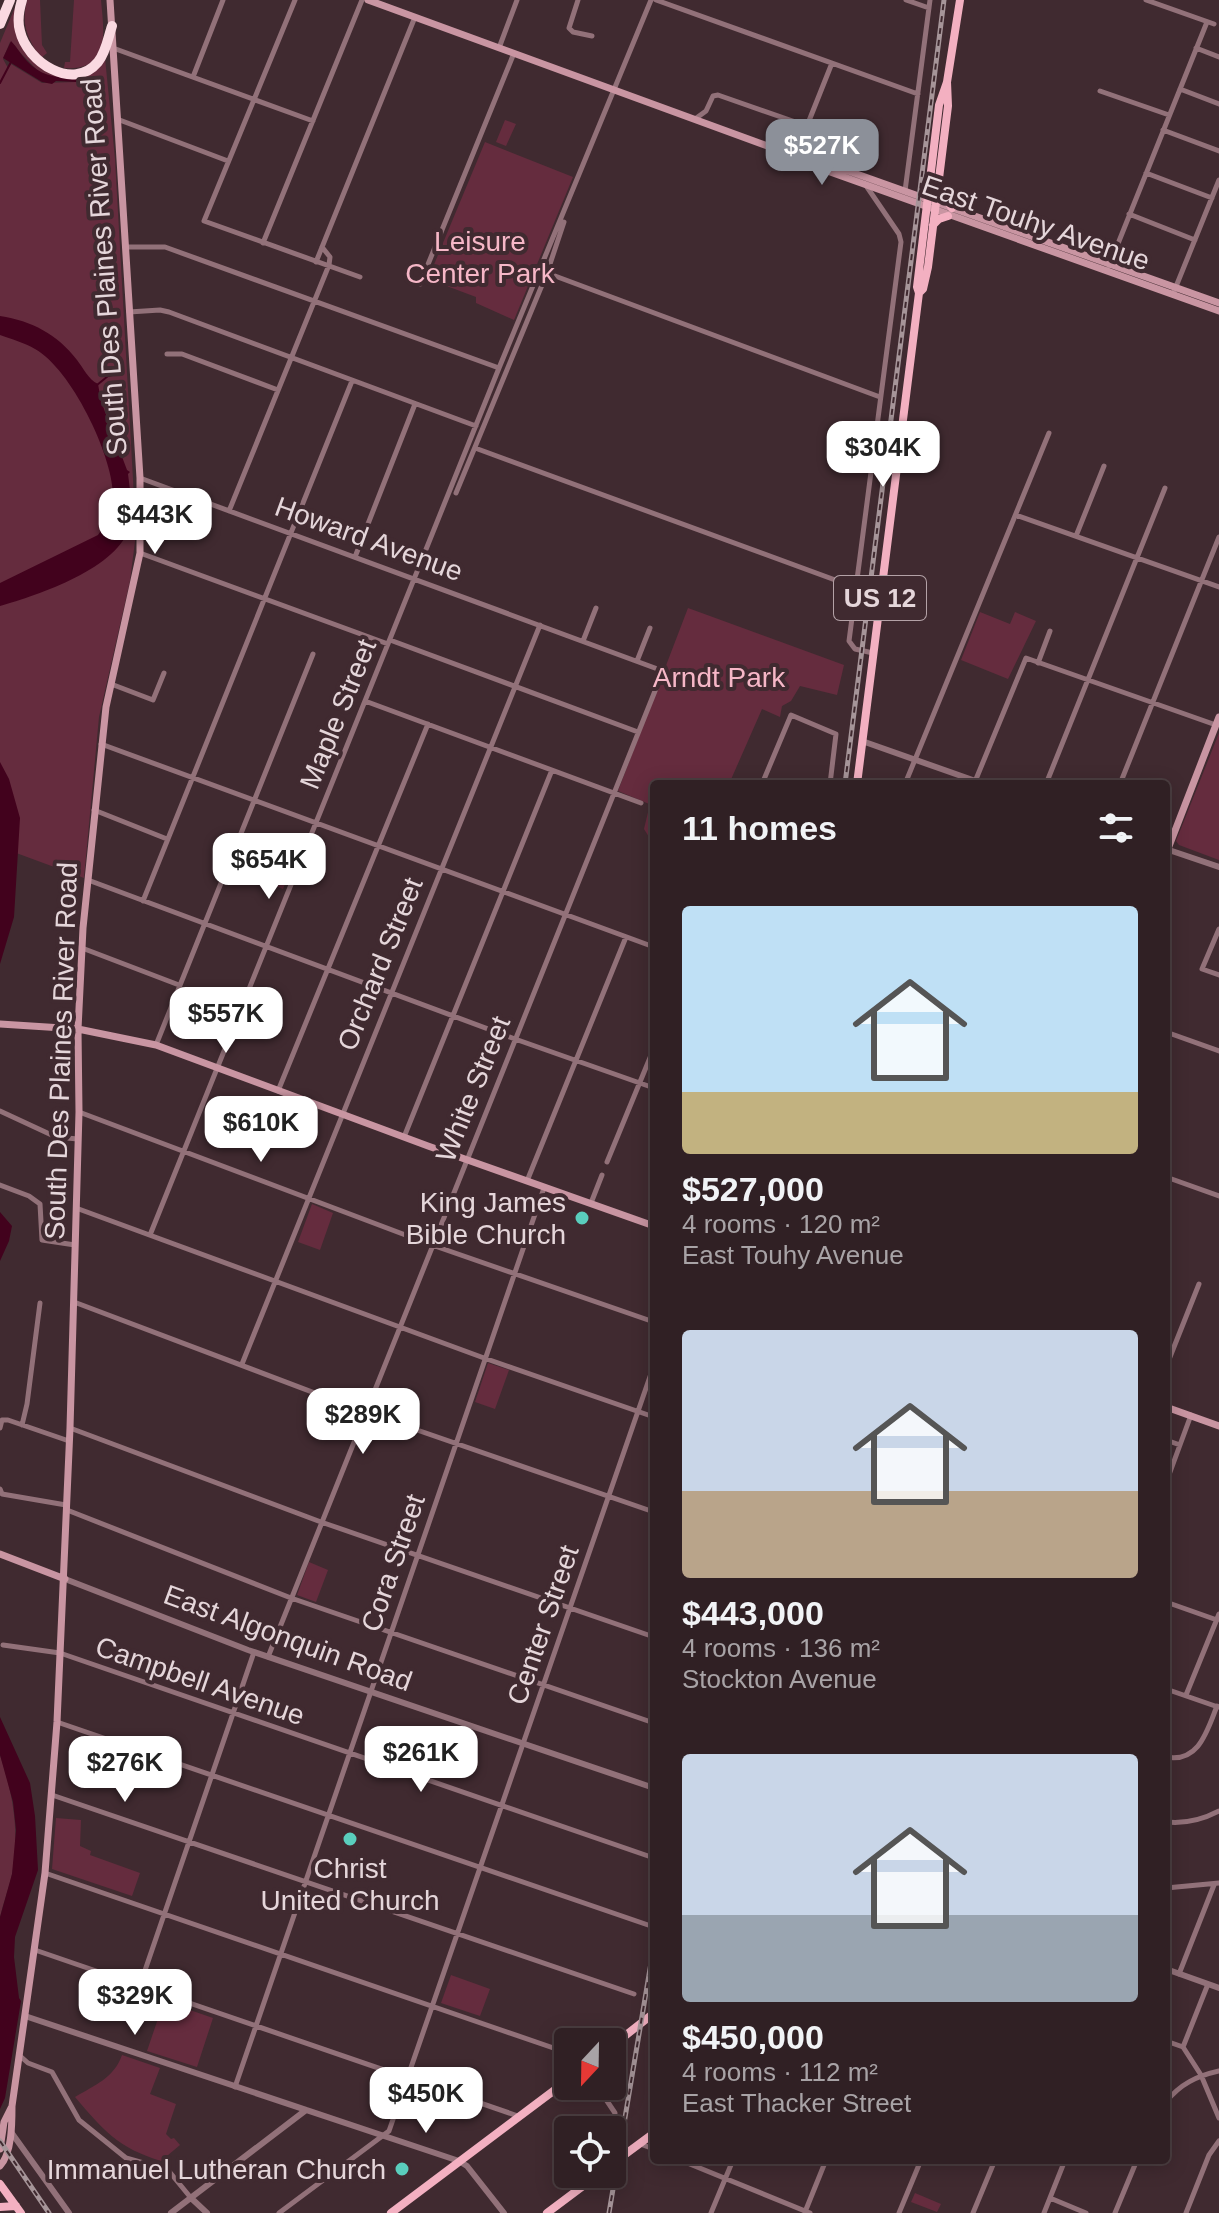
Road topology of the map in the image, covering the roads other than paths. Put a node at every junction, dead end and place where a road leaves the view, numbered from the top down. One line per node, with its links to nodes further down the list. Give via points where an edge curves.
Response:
1 (10, 0): 17 (highway)
2 (22, 0): 18 (highway, via 23,41 53,70 71,73 92,67 103,55)
3 (110, 0): 18 (main road, South Des Plaines River Road)
4 (223, 0): 26 (street)
5 (295, 0): 31 (street)
6 (362, 0): 37 (street)
7 (368, 0): 16 (main road, East Touhy Avenue)
8 (517, 0): 21 (street)
9 (578, 0): 19 (street, via 569,28)
10 (654, 0): 25 (street); 28 (street, Maple Street)
11 (906, 0): 15 (street)
12 (930, 0): 15 (street)
13 (960, 0): 46 (main road, US 12)
14 (1146, 0): 22 (street, via 1210,23)
15 (929, 8): 30 (street)
16 (415, 17): 21 (main road, East Touhy Avenue); 58 (street)
17 (0, 24)
18 (112, 26): 20 (main road, South Des Plaines River Road)
19 (592, 36)
20 (113, 48): 26 (street); 35 (main road, South Des Plaines River Road)
21 (499, 48): 23 (main road, East Touhy Avenue)
22 (1196, 48): 24 (street); 27 (street)
23 (514, 53): 28 (main road, East Touhy Avenue); 64 (street)
24 (1219, 57)
25 (832, 63): 30 (street); 39 (street)
26 (193, 77): 31 (street)
27 (1180, 89): 32 (street); 34 (street)
28 (614, 90): 36 (main road, East Touhy Avenue); 51 (street, Maple Street)
29 (1100, 91): 34 (street)
30 (918, 94): 48 (street)
31 (254, 99): 37 (street); 43 (street)
32 (1219, 104)
33 (706, 111): 36 (street); 38 (street); 39 (street, via 718,95)
34 (1169, 115): 40 (street)
35 (117, 119): 43 (street); 57 (main road, South Des Plaines River Road)
36 (695, 119): 38 (main road, East Touhy Avenue)
37 (313, 121): 56 (street)
38 (710, 124): 42 (main road, East Touhy Avenue)
39 (807, 126): 42 (street)
40 (1163, 130): 41 (street); 44 (street)
41 (1219, 151)
42 (795, 156): 47 (main road, East Touhy Avenue); 48 (main road, East Touhy Avenue)
43 (228, 161): 56 (street, via 204,221)
44 (1146, 173): 49 (street); 53 (street)
45 (1219, 180): 49 (street)
46 (934, 182): 50 (main road, US 12); 50 (main road); 52 (main road)
47 (867, 187): 50 (main road, East Touhy Avenue); 76 (street, via 901,242)
48 (905, 191): 50 (main road, East Touhy Avenue)
49 (1212, 198): 55 (street)
50 (927, 204): 52 (main road, East Touhy Avenue); 54 (main road, US 12); 66 (main road, US 12)
51 (566, 210): 62 (street, Maple Street); 73 (street, Maple Street)
52 (950, 212): 54 (main road); 61 (main road, East Touhy Avenue)
53 (1129, 214): 55 (street); 61 (street)
54 (933, 226): 66 (main road, US 12)
55 (1195, 240): 65 (street)
56 (263, 243): 59 (street)
57 (125, 247): 67 (street, via 165,247); 70 (main road, South Des Plaines River Road)
58 (322, 247): 59 (street); 60 (street)
59 (316, 262): 60 (street)
60 (329, 265): 63 (street); 67 (street)
61 (1108, 267): 65 (main road, East Touhy Avenue)
62 (547, 273): 76 (street); 80 (street, Maple Street)
63 (360, 277)
64 (420, 284)
65 (1174, 291): 68 (main road, East Touhy Avenue); 69 (main road, East Touhy Avenue)
66 (919, 293): 104 (main road, US 12)
67 (314, 300): 72 (street); 73 (street)
68 (1219, 303)
69 (1219, 311)
70 (129, 312): 72 (street, via 169,312); 82 (main road, South Des Plaines River Road)
71 (167, 354): 75 (street, via 182,354)
72 (291, 357): 74 (street); 75 (street)
73 (499, 368): 78 (street, Maple Street)
74 (352, 381): 77 (street); 87 (street)
75 (278, 390): 85 (street)
76 (880, 397): 96 (street)
77 (415, 404): 78 (street); 91 (street)
78 (476, 426): 93 (street, Maple Street)
79 (1049, 433): 86 (street)
80 (475, 448): 84 (street, Maple Street); 96 (street)
81 (1104, 466): 88 (street)
82 (140, 478): 85 (street, Howard Avenue); 90 (main road, South Des Plaines River Road)
83 (1165, 488): 92 (street)
84 (456, 493)
85 (229, 511): 87 (street, Howard Avenue)
86 (1016, 515): 88 (street); 121 (street)
87 (291, 533): 91 (street, Howard Avenue); 97 (street)
88 (1076, 536): 92 (street)
89 (1219, 537): 94 (street)
90 (140, 553): 97 (street); 111 (main road, South Des Plaines River Road)
91 (355, 557): 93 (street, Howard Avenue)
92 (1138, 558): 94 (street); 110 (street)
93 (414, 579): 99 (street, Howard Avenue); 103 (street, Maple Street)
94 (1202, 581): 95 (street); 114 (street)
95 (1219, 587)
96 (857, 588): 104 (street, via 849,641 855,649)
97 (264, 598): 103 (street); 123 (street)
98 (596, 608): 102 (street)
99 (540, 625): 102 (street, Howard Avenue); 112 (street, Orchard Street)
100 (650, 628): 106 (street)
101 (1050, 631): 107 (street)
102 (583, 641): 106 (street, Howard Avenue)
103 (389, 642): 112 (street); 113 (street, Maple Street)
104 (873, 653): 118 (main road, US 12)
105 (313, 654): 133 (street)
106 (637, 661): 108 (street, Howard Avenue)
107 (1038, 663): 110 (street); 129 (street, via 1026,658)
108 (663, 671): 117 (street, White Street)
109 (164, 673): 111 (street, via 153,700)
110 (1089, 680): 114 (street); 130 (street)
111 (111, 684): 119 (main road, South Des Plaines River Road)
112 (515, 686): 117 (street); 120 (street, Orchard Street)
113 (365, 701): 116 (street); 136 (street, Maple Street)
114 (1153, 703): 115 (street); 131 (street)
115 (1218, 721): 138 (main road)
116 (428, 724): 120 (street); 139 (street)
117 (638, 732): 132 (street, White Street)
118 (862, 741): 121 (street); 126 (main road, US 12)
119 (101, 744): 123 (street); 135 (main road, South Des Plaines River Road)
120 (490, 747): 122 (street); 142 (street, Orchard Street)
121 (916, 760): 127 (street); 128 (street)
122 (552, 770): 132 (street); 144 (street)
123 (192, 777): 133 (street); 137 (street)
124 (764, 780): 125 (street, via 791,715 836,734)
125 (830, 780)
126 (857, 780)
127 (907, 780)
128 (970, 780)
129 (976, 780)
130 (1048, 780)
131 (1122, 780)
132 (614, 792): 134 (street); 146 (street, White Street)
133 (255, 800): 136 (street); 147 (street)
134 (641, 803)
135 (94, 810): 137 (street); 143 (main road, South Des Plaines River Road)
136 (316, 823): 139 (street); 151 (street, Maple Street)
137 (167, 839): 145 (street)
138 (1170, 843)
139 (378, 846): 142 (street); 153 (street)
140 (1170, 852): 141 (street)
141 (1219, 867)
142 (441, 869): 144 (street); 156 (street, Orchard Street)
143 (88, 880): 145 (street); 152 (main road, South Des Plaines River Road)
144 (502, 892): 146 (street); 157 (street)
145 (143, 901): 147 (street)
146 (564, 915): 149 (street); 161 (street, White Street)
147 (205, 924): 151 (street); 155 (street)
148 (1219, 929): 154 (street, via 1202,969)
149 (626, 937): 150 (street); 165 (street)
150 (650, 946)
151 (266, 947): 153 (street); 166 (street, Maple Street)
152 (82, 948): 155 (street); 159 (main road, South Des Plaines River Road)
153 (328, 970): 156 (street); 169 (street)
154 (1219, 975)
155 (179, 985): 162 (street)
156 (390, 993): 157 (street); 172 (street, Orchard Street)
157 (452, 1016): 161 (street); 173 (street)
158 (0, 1024): 159 (main road)
159 (78, 1029): 162 (main road); 171 (main road, South Des Plaines River Road)
160 (1170, 1033): 163 (street)
161 (515, 1039): 165 (street); 176 (street, White Street)
162 (156, 1045): 166 (main road)
163 (1219, 1051)
164 (650, 1058): 167 (street)
165 (576, 1061): 167 (street); 180 (street)
166 (217, 1068): 169 (main road); 175 (street, Maple Street)
167 (640, 1083): 168 (street); 177 (street)
168 (650, 1087)
169 (278, 1091): 172 (main road)
170 (0, 1111): 174 (street, via 56,1137)
171 (79, 1112): 174 (main road, South Des Plaines River Road); 175 (street)
172 (341, 1114): 173 (main road); 184 (street, Orchard Street)
173 (404, 1138): 176 (main road)
174 (78, 1139): 186 (main road, South Des Plaines River Road)
175 (185, 1150): 184 (street); 188 (street, Maple Street)
176 (466, 1160): 180 (main road); 190 (street, White Street)
177 (607, 1162)
178 (602, 1175): 185 (street)
179 (1170, 1178): 183 (street)
180 (527, 1182): 182 (main road)
181 (0, 1185): 189 (street, via 40,1204 42,1240)
182 (544, 1188): 185 (main road); 191 (street, Cora Street)
183 (1219, 1196)
184 (308, 1198): 190 (street); 192 (street, Orchard Street)
185 (590, 1204): 187 (main road)
186 (75, 1208): 188 (street); 189 (main road, South Des Plaines River Road)
187 (650, 1225)
188 (150, 1235): 192 (street)
189 (75, 1245): 194 (main road, South Des Plaines River Road)
190 (432, 1245): 191 (street); 197 (street, White Street)
191 (514, 1272): 196 (street); 199 (street, Cora Street)
192 (275, 1281): 197 (street); 200 (street, Orchard Street)
193 (1199, 1284): 198 (street)
194 (74, 1302): 200 (street); 210 (main road, South Des Plaines River Road)
195 (40, 1303): 207 (street)
196 (650, 1321)
197 (399, 1327): 199 (street); 203 (street, White Street)
198 (1170, 1357)
199 (484, 1358): 204 (street); 213 (street, Cora Street)
200 (242, 1364): 203 (street)
201 (650, 1377): 204 (street, Center Street)
202 (1170, 1408): 205 (main road)
203 (365, 1412): 213 (street); 220 (street, White Street)
204 (638, 1412): 206 (street); 217 (street, Center Street)
205 (1191, 1415): 208 (main road); 214 (street)
206 (650, 1416)
207 (22, 1425): 209 (street, via 3,1420); 211 (street)
208 (1219, 1426)
209 (0, 1428)
210 (70, 1428): 211 (main road, South Des Plaines River Road); 220 (street)
211 (69, 1441): 218 (main road, South Des Plaines River Road)
212 (1170, 1441): 214 (street)
213 (455, 1443): 217 (street); 222 (street, Cora Street)
214 (1180, 1445): 215 (street)
215 (1170, 1472)
216 (1, 1492): 218 (street)
217 (609, 1496): 219 (street); 226 (street, Center Street)
218 (67, 1508): 223 (main road, South Des Plaines River Road); 224 (street)
219 (650, 1511)
220 (321, 1522): 222 (street); 224 (street, White Street)
221 (0, 1554): 223 (main road, East Algonquin Road)
222 (417, 1555): 226 (street); 228 (street, Cora Street)
223 (65, 1579): 231 (street, East Algonquin Road); 232 (main road, South Des Plaines River Road)
224 (291, 1598): 228 (street); 233 (street, White Street)
225 (1170, 1603): 227 (street)
226 (570, 1609): 229 (street); 234 (street, Center Street)
227 (1218, 1617): 237 (street)
228 (391, 1632): 234 (street); 236 (street, Cora Street)
229 (650, 1636)
230 (3, 1645): 232 (street, Campbell Avenue)
231 (254, 1652): 233 (street, East Algonquin Road); 239 (street)
232 (60, 1653): 239 (street, Campbell Avenue); 240 (main road, South Des Plaines River Road)
233 (268, 1657): 236 (street, East Algonquin Road)
234 (544, 1685): 241 (street); 242 (street, Center Street)
235 (1170, 1690): 237 (street)
236 (370, 1693): 242 (street, East Algonquin Road); 243 (street, Cora Street)
237 (1186, 1695): 238 (street)
238 (1218, 1707): 244 (street, via 1200,1747)
239 (232, 1715): 243 (street, Campbell Avenue); 245 (street)
240 (57, 1722): 245 (street); 247 (main road, South Des Plaines River Road)
241 (650, 1722)
242 (523, 1744): 246 (street, East Algonquin Road); 248 (street, Center Street)
243 (349, 1755): 248 (street, Campbell Avenue); 250 (street, Cora Street)
244 (1170, 1757)
245 (211, 1774): 250 (street); 252 (street)
246 (650, 1787)
247 (52, 1795): 252 (street); 255 (main road, South Des Plaines River Road)
248 (502, 1806): 253 (street, Campbell Avenue); 254 (street, Center Street)
249 (1219, 1811): 251 (street)
250 (328, 1815): 254 (street); 256 (street, Cora Street)
251 (1170, 1822)
252 (189, 1841): 256 (street); 259 (street)
253 (650, 1857)
254 (481, 1867): 260 (street); 261 (street, Center Street)
255 (45, 1873): 259 (street); 262 (main road, South Des Plaines River Road)
256 (305, 1881): 261 (street); 263 (street, Cora Street)
257 (1216, 1884): 258 (street); 265 (street)
258 (1170, 1888)
259 (164, 1914): 263 (street); 267 (street)
260 (650, 1926)
261 (458, 1934): 269 (street); 270 (street, Center Street)
262 (35, 1950): 267 (street); 271 (main road, South Des Plaines River Road)
263 (281, 1954): 270 (street); 273 (street, Cora Street)
264 (1170, 1971): 265 (street)
265 (1179, 1974): 266 (street)
266 (1208, 1984): 268 (street); 276 (street)
267 (140, 1985): 273 (street)
268 (1219, 1988)
269 (634, 1994)
270 (433, 2006): 277 (street); 283 (street, Center Street)
271 (25, 2016): 278 (main road, South Des Plaines River Road); 284 (street)
272 (650, 2016): 274 (main road)
273 (256, 2025): 283 (street); 284 (street, Cora Street)
274 (626, 2035)
275 (1170, 2042): 276 (street)
276 (1183, 2047): 282 (street)
277 (554, 2048)
278 (19, 2055): 279 (street); 280 (main road, South Des Plaines River Road)
279 (28, 2063): 280 (street); 312 (street, via 52,2072 79,2120 117,2153 168,2170)
280 (18, 2065): 287 (main road, South Des Plaines River Road)
281 (1219, 2071): 282 (street)
282 (1201, 2075): 286 (street); 290 (street)
283 (408, 2078): 289 (street); 292 (street, Center Street)
284 (235, 2087): 288 (street)
285 (554, 2090): 289 (main road)
286 (1170, 2098)
287 (12, 2106): 291 (main road, South Des Plaines River Road); 296 (main road, South Des Plaines River Road, via 4,2122)
288 (306, 2110): 292 (street); 312 (street)
289 (518, 2116): 300 (main road)
290 (1219, 2118)
291 (11, 2132): 296 (main road, South Des Plaines River Road); 298 (street)
292 (384, 2136): 300 (street); 320 (street, Center Street)
293 (650, 2136): 295 (main road)
294 (1219, 2141): 330 (street)
295 (640, 2144): 297 (street); 299 (main road)
296 (4, 2148): 298 (street, via 15,2146); 308 (main road, South Des Plaines River Road)
297 (650, 2148)
298 (24, 2152): 317 (street)
299 (626, 2153)
300 (459, 2161): 321 (main road); 322 (street)
301 (689, 2164): 309 (street)
302 (731, 2164): 309 (street)
303 (825, 2164): 316 (street)
304 (919, 2164): 325 (street)
305 (993, 2164): 326 (street)
306 (1063, 2164): 313 (street)
307 (1135, 2164): 329 (street)
308 (0, 2166)
309 (725, 2179): 316 (street); 324 (street)
310 (0, 2184): 315 (main road)
311 (580, 2188): 323 (main road)
312 (191, 2198): 318 (street); 319 (street)
313 (1050, 2198): 327 (street); 328 (street)
314 (0, 2207): 315 (main road)
315 (18, 2210)
316 (807, 2212)
317 (69, 2213)
318 (171, 2213)
319 (204, 2213)
320 (279, 2213)
321 (391, 2213)
322 (504, 2213)
323 (547, 2213)
324 (711, 2213)
325 (899, 2213)
326 (973, 2213)
327 (1044, 2213)
328 (1086, 2213)
329 (1115, 2213)
330 (1186, 2213)

